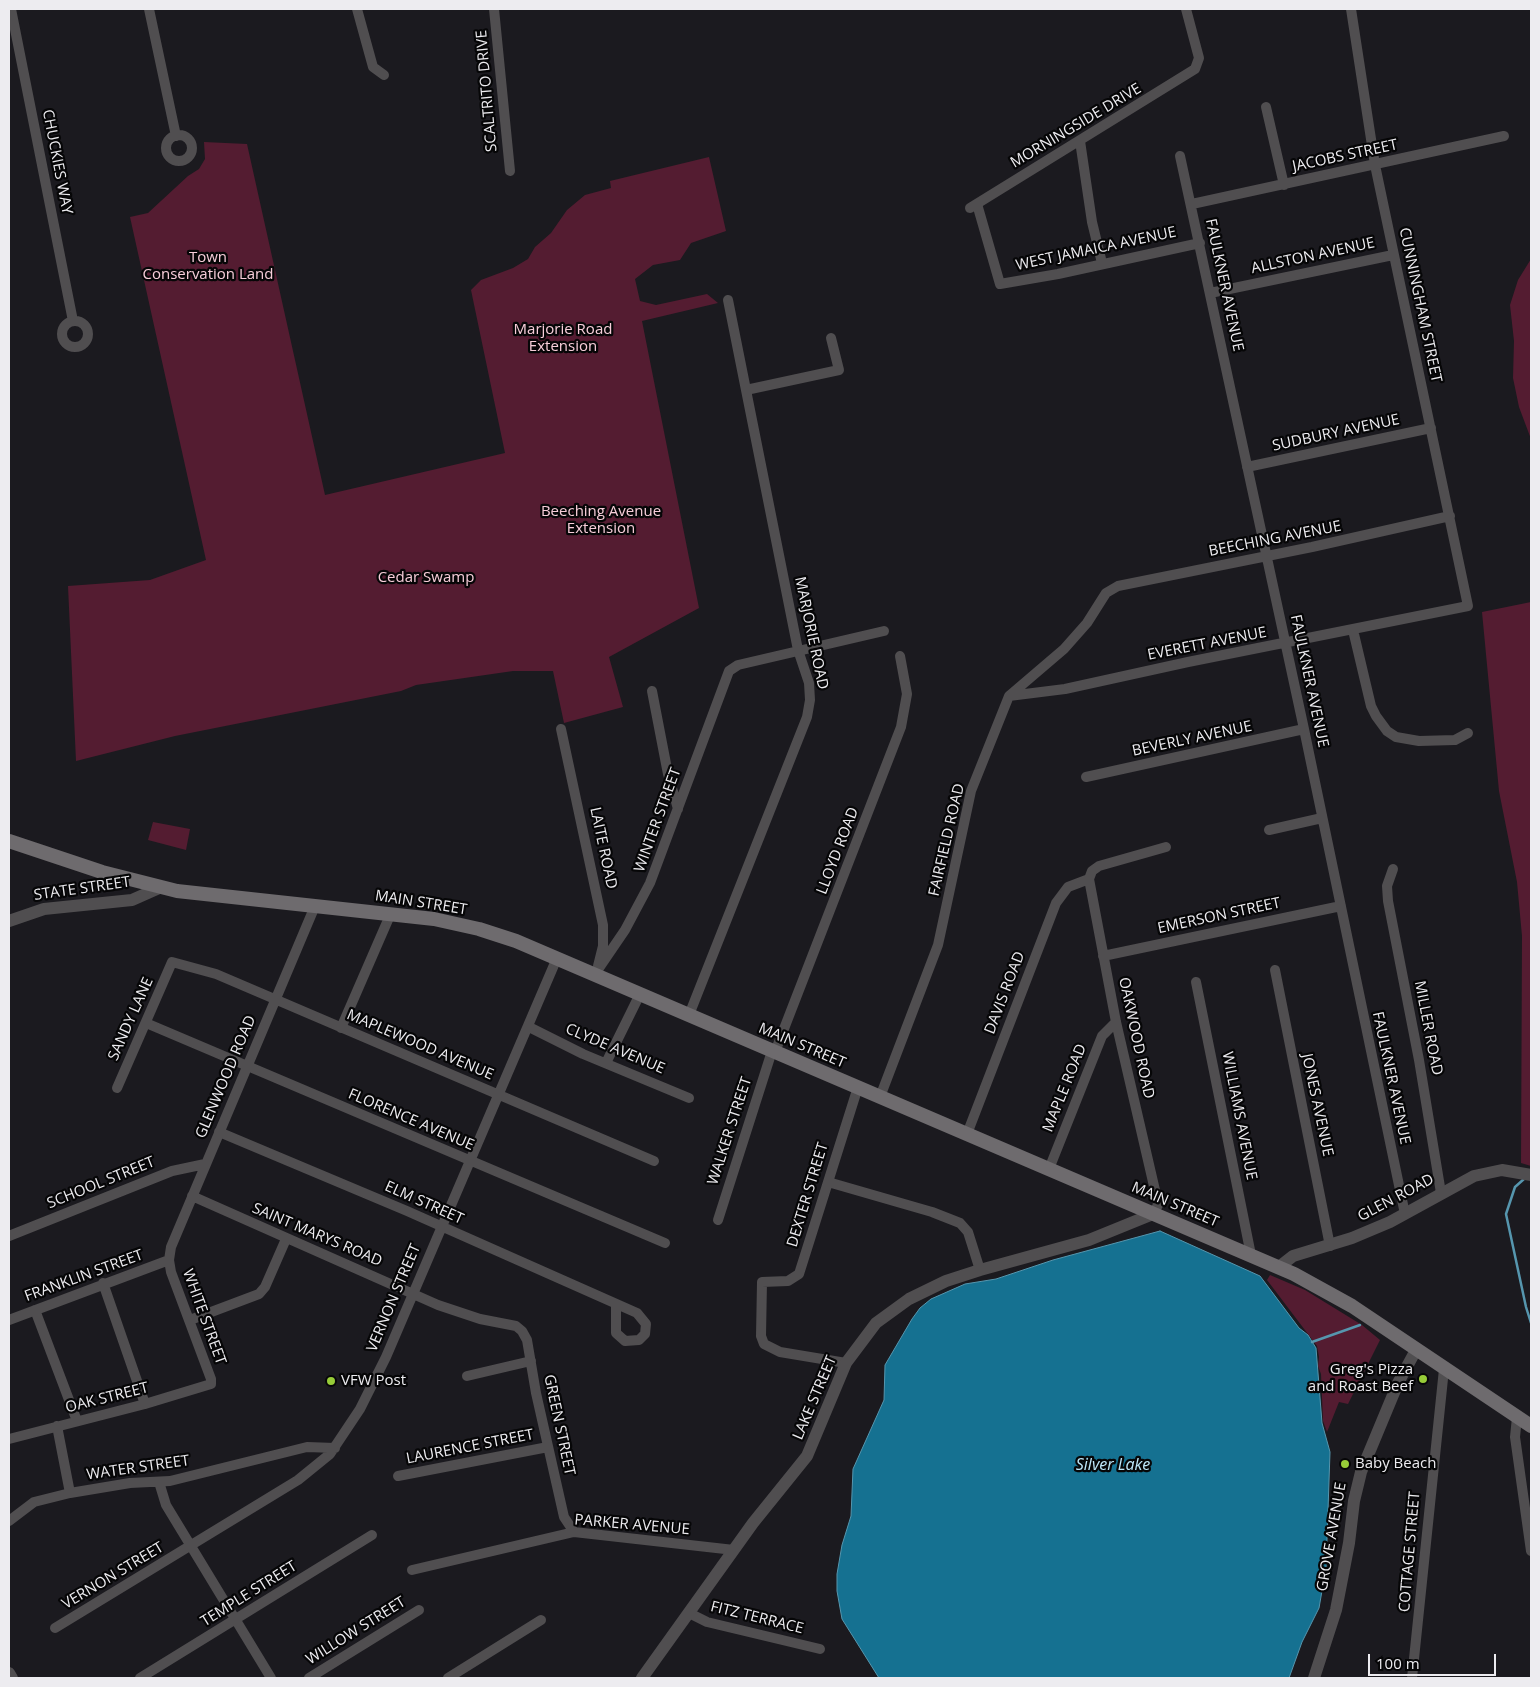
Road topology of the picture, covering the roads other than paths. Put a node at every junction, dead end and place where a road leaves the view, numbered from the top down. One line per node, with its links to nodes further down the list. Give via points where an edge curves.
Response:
1 (11, 9): 23 (street, CHUCKIES WAY)
2 (149, 9): 9 (street)
3 (357, 9): 7 (street, via 373,67)
4 (494, 9): 14 (street, SCALTRITO DRIVE)
5 (1186, 9): 11 (street, MORNINGSIDE DRIVE, via 1199,58 1195,69)
6 (1351, 9): 13 (street, CUNNINGHAM STREET)
7 (384, 75)
8 (1266, 107): 15 (street)
9 (176, 136)
10 (1504, 136): 13 (street, JACOBS STREET)
11 (1080, 141): 19 (street, via 1092,222); 20 (street, MORNINGSIDE DRIVE, via 974,206)
12 (1180, 156): 16 (street, FAULKNER AVENUE)
13 (1375, 165): 15 (street, JACOBS STREET); 18 (street, CUNNINGHAM STREET)
14 (510, 171)
15 (1284, 185): 16 (street, JACOBS STREET)
16 (1192, 204): 17 (street, FAULKNER AVENUE)
17 (1200, 243): 19 (street, WEST JAMAICA AVENUE); 21 (street, FAULKNER AVENUE)
18 (1393, 255): 21 (street, ALLSTON AVENUE); 26 (street, CUNNINGHAM STREET)
19 (1102, 263): 20 (street, WEST JAMAICA AVENUE)
20 (998, 284)
21 (1210, 293): 27 (street, FAULKNER AVENUE)
22 (728, 300): 25 (street, MARJORIE ROAD)
23 (73, 321)
24 (831, 338): 25 (street, via 839,370)
25 (746, 390): 35 (street, MARJORIE ROAD)
26 (1432, 428): 27 (street, SUDBURY AVENUE); 28 (street, CUNNINGHAM STREET)
27 (1247, 467): 29 (street, FAULKNER AVENUE)
28 (1450, 516): 29 (street, BEECHING AVENUE); 31 (street, CUNNINGHAM STREET)
29 (1267, 556): 30 (street, BEECHING AVENUE, via 1118,586); 34 (street, FAULKNER AVENUE)
30 (1106, 593): 38 (street, FAIRFIELD ROAD, via 1087,623 1064,649)
31 (1468, 606): 32 (street, EVERETT AVENUE)
32 (1353, 630): 34 (street, EVERETT AVENUE); 41 (street, via 1371,706 1388,731 1396,737 1419,741 1455,740)
33 (884, 631): 35 (street)
34 (1286, 643): 38 (street, EVERETT AVENUE, via 1065,689); 40 (street, FAULKNER AVENUE)
35 (798, 650): 43 (street, WINTER STREET, via 732,668 727,674); 63 (street, MARJORIE ROAD, via 810,691 807,718)
36 (900, 656): 68 (street, LLOYD ROAD, via 907,694 900,727)
37 (652, 691): 43 (street)
38 (1009, 696): 74 (street, FAIRFIELD ROAD, via 972,791 938,945)
39 (561, 728): 59 (street, LAITE ROAD, via 603,925 601,955)
40 (1304, 730): 42 (street, BEVERLY AVENUE); 44 (street, FAULKNER AVENUE)
41 (1468, 733)
42 (1086, 777)
43 (678, 809): 59 (street, WINTER STREET, via 644,897)
44 (1322, 818): 45 (street); 52 (street, FAULKNER AVENUE)
45 (1269, 830)
46 (9, 841): 50 (main road, MAIN STREET, via 67,862)
47 (1166, 847): 49 (street, via 1095,868)
48 (1393, 869): 84 (street, MILLER ROAD, via 1388,901 1420,1060)
49 (1089, 879): 55 (street, OAKWOOD ROAD); 77 (street, DAVIS ROAD, via 1068,886 1056,903)
50 (159, 888): 51 (main road, MAIN STREET); 54 (street, STATE STREET, via 132,900 44,909)
51 (315, 906): 53 (main road, MAIN STREET); 62 (street, GLENWOOD ROAD)
52 (1341, 906): 55 (street, EMERSON STREET); 87 (street, FAULKNER AVENUE)
53 (390, 913): 56 (main road, MAIN STREET, via 479,929); 67 (street)
54 (9, 921)
55 (1103, 956): 64 (street, OAKWOOD ROAD)
56 (557, 958): 59 (main road, MAIN STREET); 66 (street, VERNON STREET)
57 (172, 962): 62 (street, MAPLEWOOD AVENUE, via 211,972); 65 (street, SANDY LANE)
58 (1275, 970): 93 (street, JONES AVENUE)
59 (595, 974): 61 (main road, MAIN STREET)
60 (1196, 982): 94 (street, WILLIAMS AVENUE)
61 (640, 994): 63 (main road, MAIN STREET); 69 (street)
62 (275, 1000): 67 (street, MAPLEWOOD AVENUE); 70 (street, GLENWOOD ROAD)
63 (689, 1015): 68 (main road, MAIN STREET)
64 (1116, 1022): 81 (street, MAPLE ROAD, via 1102,1036); 86 (street, OAKWOOD ROAD, via 1157,1199 1158,1205)
65 (146, 1023): 70 (street, FLORENCE AVENUE); 72 (street, SANDY LANE)
66 (529, 1027): 69 (street, CLYDE AVENUE); 73 (street, VERNON STREET)
67 (341, 1028): 73 (street, MAPLEWOOD AVENUE)
68 (774, 1051): 71 (main road, MAIN STREET); 88 (street, WALKER STREET)
69 (606, 1064): 75 (street, CLYDE AVENUE)
70 (247, 1067): 76 (street, GLENWOOD ROAD); 78 (street, FLORENCE AVENUE)
71 (858, 1087): 74 (main road, MAIN STREET); 83 (street, DEXTER STREET)
72 (117, 1088)
73 (498, 1095): 78 (street, VERNON STREET); 79 (street, MAPLEWOOD AVENUE)
74 (880, 1097): 77 (main road, MAIN STREET)
75 (689, 1098)
76 (219, 1132): 80 (street, GLENWOOD ROAD); 89 (street, ELM STREET)
77 (967, 1134): 81 (main road, MAIN STREET)
78 (470, 1161): 89 (street, VERNON STREET); 92 (street, FLORENCE AVENUE)
79 (654, 1161)
80 (206, 1164): 85 (street, GLENWOOD ROAD); 90 (street, SCHOOL STREET, via 172,1171)
81 (1049, 1169): 86 (main road, MAIN STREET)
82 (1531, 1174): 84 (street, GLEN ROAD, via 1511,1170 1484,1172)
83 (828, 1182): 97 (street, via 960,1223 968,1232); 107 (street, DEXTER STREET, via 798,1276 788,1281 762,1282 761,1336 764,1344 780,1352)
84 (1441, 1193): 87 (street, GLEN ROAD)
85 (192, 1196): 91 (street, SAINT MARYS ROAD); 95 (street, GLENWOOD ROAD, via 171,1247)
86 (1153, 1214): 94 (main road, MAIN STREET); 97 (street, LAKE STREET, via 1089,1240)
87 (1405, 1214): 93 (street, GLEN ROAD)
88 (718, 1220)
89 (441, 1227): 99 (street, VERNON STREET); 100 (street, ELM STREET)
90 (9, 1236)
91 (286, 1239): 99 (street, SAINT MARYS ROAD); 103 (street, via 259,1294)
92 (665, 1243)
93 (1330, 1246): 96 (street, GLEN ROAD, via 1293,1256)
94 (1251, 1255): 96 (main road, MAIN STREET)
95 (169, 1260): 98 (street, FRANKLIN STREET); 103 (street, WHITE STREET)
96 (1278, 1267): 105 (main road, MAIN STREET, via 1336,1296)
97 (980, 1270): 107 (street, LAKE STREET, via 920,1292 898,1305 868,1332)
98 (103, 1283): 101 (street, FRANKLIN STREET); 111 (street)
99 (413, 1294): 104 (street, SAINT MARYS ROAD, via 464,1314); 118 (street, VERNON STREET, via 366,1397)
100 (616, 1304)
101 (34, 1310): 102 (street, FRANKLIN STREET); 113 (street)
102 (9, 1320)
103 (190, 1320): 110 (street, WHITE STREET)
104 (516, 1326): 106 (street, GREEN STREET, via 525,1335)
105 (1416, 1350): 108 (main road, MAIN STREET); 142 (street, GROVE AVENUE, via 1398,1383 1361,1472 1336,1610)
106 (531, 1361): 109 (street); 117 (street, GREEN STREET)
107 (846, 1363): 126 (street, LAKE STREET, via 810,1452)
108 (1444, 1369): 112 (main road, MAIN STREET); 143 (street, COTTAGE STREET)
109 (466, 1376)
110 (211, 1384): 111 (street, OAK STREET)
111 (146, 1404): 113 (street, OAK STREET)
112 (1517, 1417): 115 (main road, MAIN STREET); 127 (street, via 1515,1438)
113 (77, 1421): 114 (street, OAK STREET)
114 (57, 1426): 116 (street, OAK STREET); 121 (street)
115 (1531, 1426)
116 (9, 1437)
117 (548, 1446): 119 (street, LAURENCE STREET); 123 (street, GREEN STREET, via 564,1516)
118 (335, 1448): 120 (street, WATER STREET, via 307,1448); 125 (street, VERNON STREET, via 308,1474)
119 (398, 1476)
120 (159, 1482): 121 (street, WATER STREET, via 130,1483); 125 (street, via 166,1505)
121 (70, 1493): 122 (street, WATER STREET, via 34,1502)
122 (9, 1521)
123 (574, 1532): 126 (street, PARKER AVENUE); 128 (street, PARKER AVENUE)
124 (372, 1535): 131 (street, TEMPLE STREET)
125 (191, 1546): 131 (street); 133 (street, VERNON STREET)
126 (734, 1550): 130 (street, LAKE STREET)
127 (1531, 1551)
128 (412, 1570)
129 (419, 1610): 139 (street, WILLOW STREET)
130 (689, 1613): 134 (street, FITZ TERRACE, via 707,1622); 141 (street, LAKE STREET)
131 (236, 1620): 137 (street, TEMPLE STREET); 138 (street)
132 (541, 1620): 140 (street)
133 (55, 1628)
134 (820, 1649)
135 (9, 1673): 136 (street)
136 (12, 1678)
137 (140, 1678)
138 (271, 1678)
139 (309, 1678)
140 (448, 1678)
141 (642, 1678)
142 (1314, 1678)
143 (1412, 1678)

